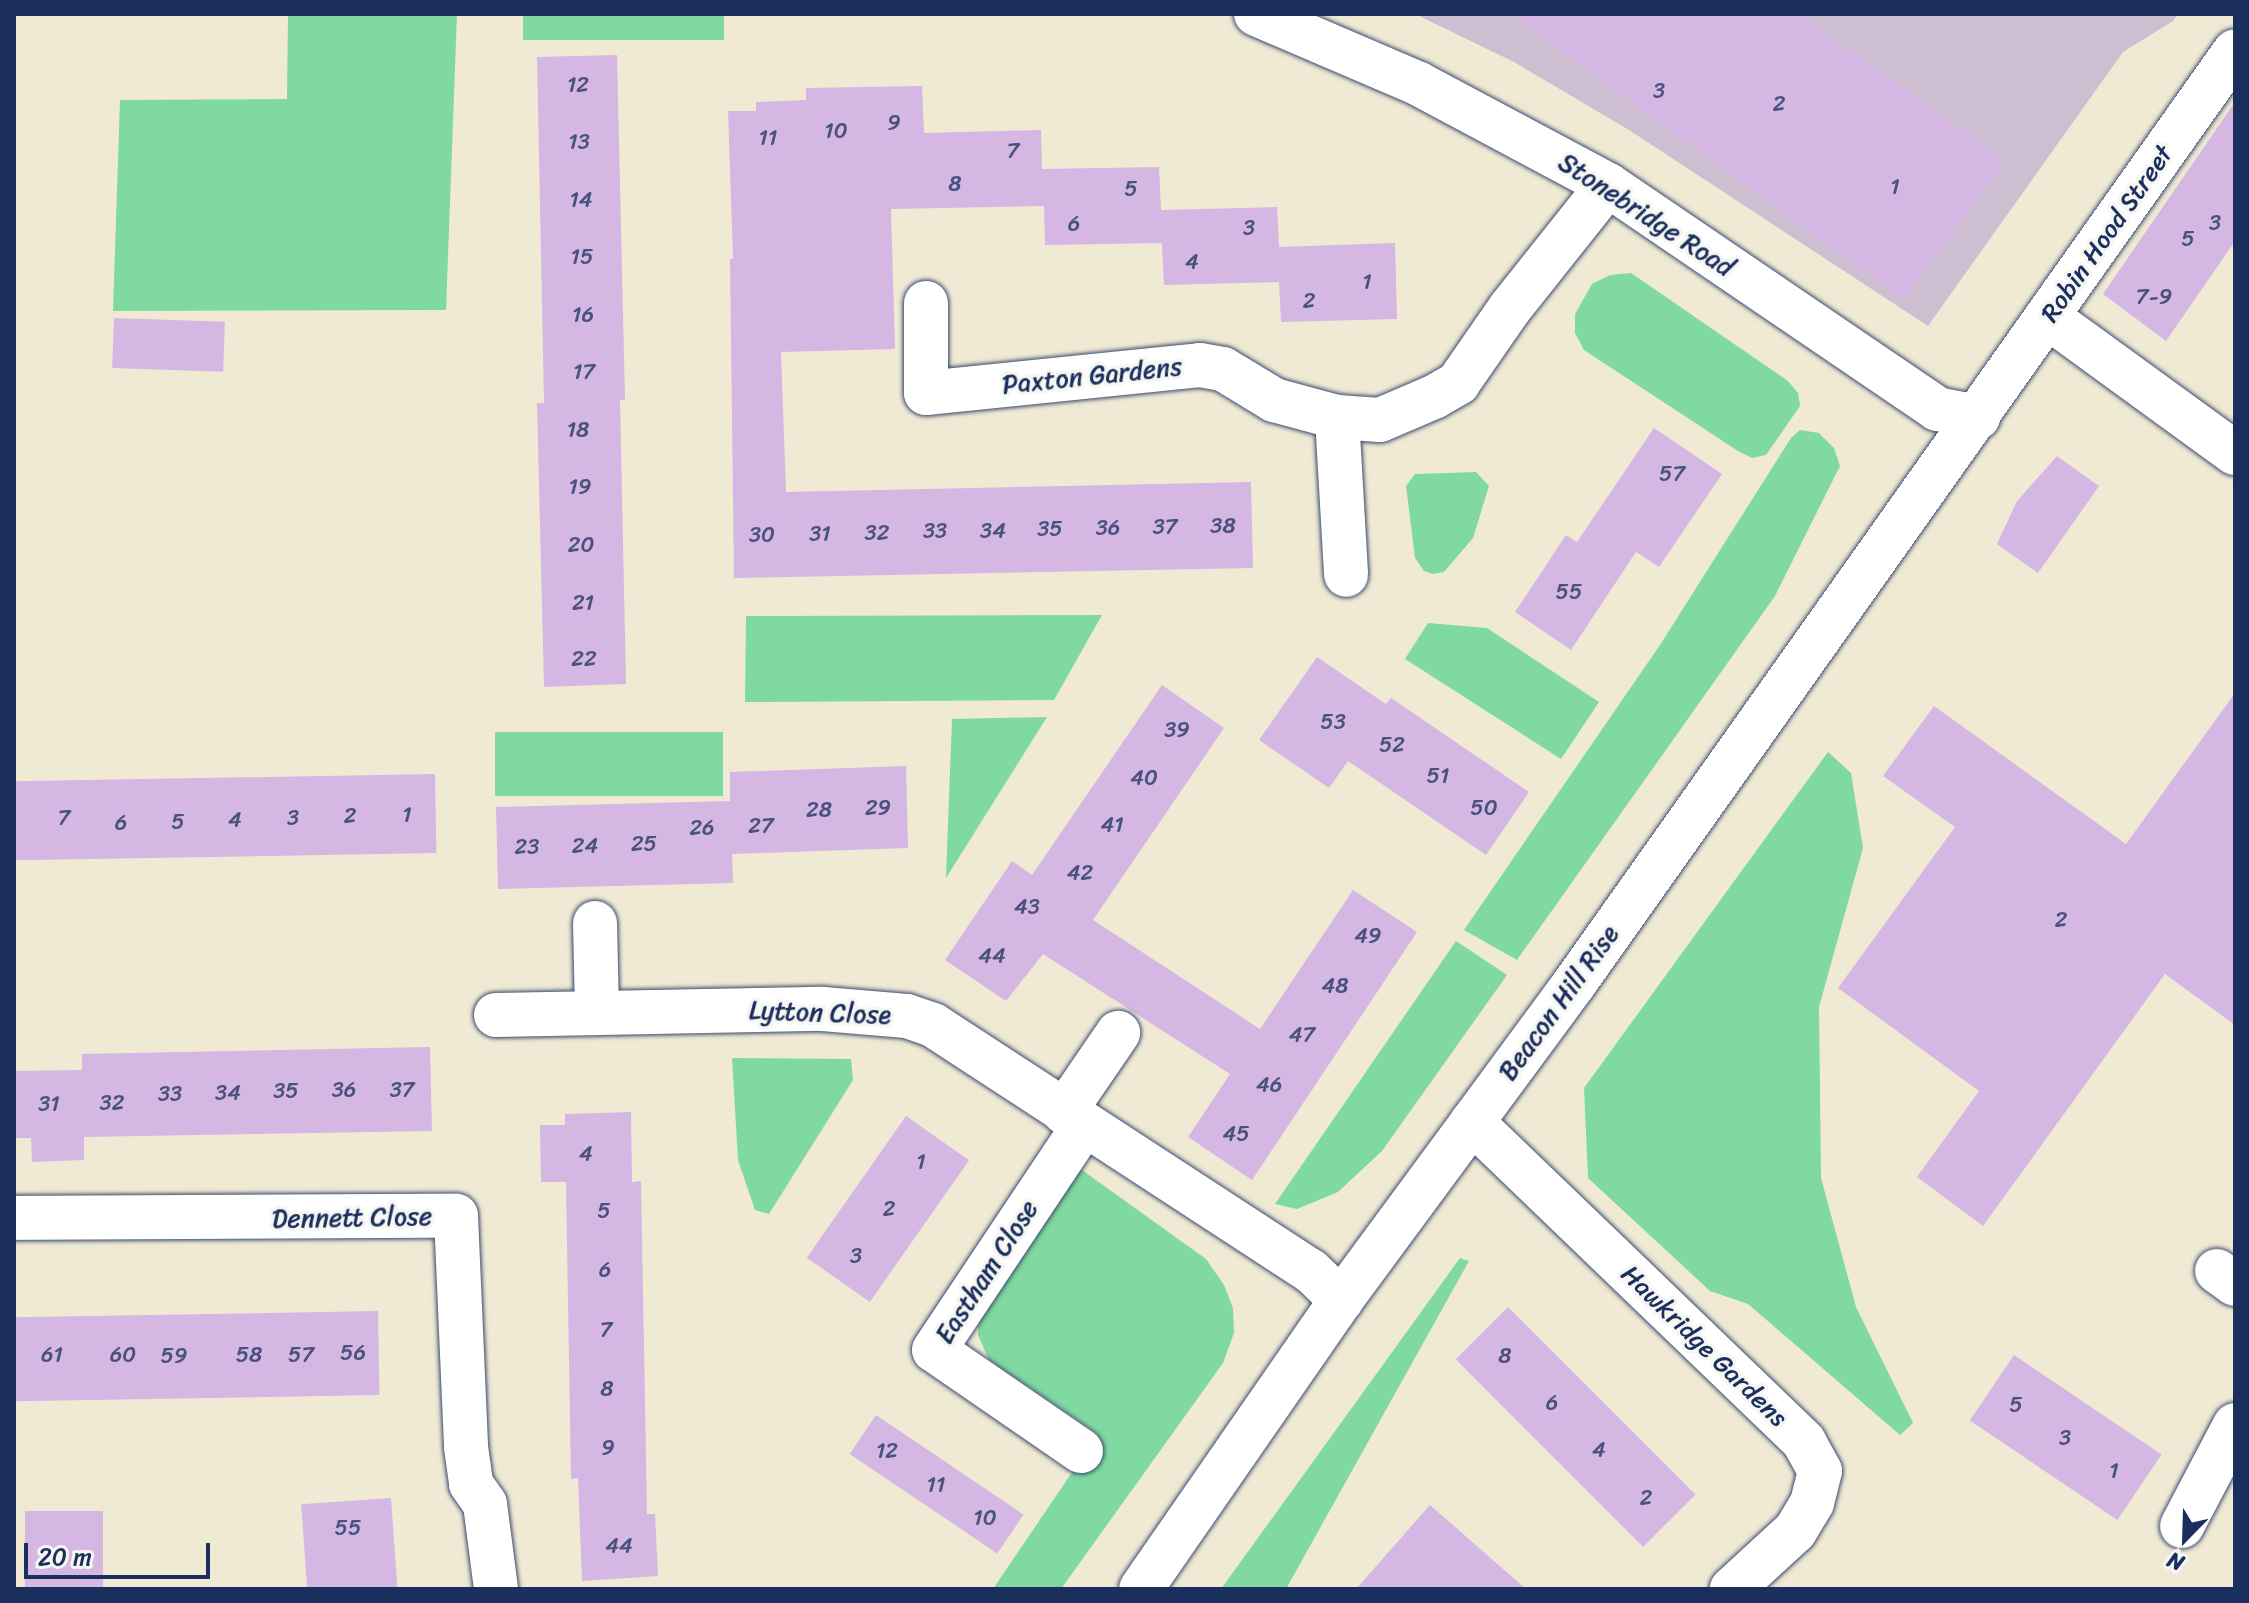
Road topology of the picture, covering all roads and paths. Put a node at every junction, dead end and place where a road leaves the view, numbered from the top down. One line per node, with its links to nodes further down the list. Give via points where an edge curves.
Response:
1 (1256, 14): 3 (street, Stonebridge Road, via 1419,84)
2 (2235, 51): 5 (street, Robin Hood Street)
3 (1608, 185): 6 (street, Paxton Gardens, via 1458,383 1380,420); 7 (street, Stonebridge Road, via 1937,409)
4 (926, 303): 6 (street, Paxton Gardens, via 926,393 1200,365 1223,369 1274,400)
5 (2049, 318): 7 (street, Robin Hood Street); 8 (street)
6 (1337, 417): 9 (street)
7 (1978, 417): 15 (street, Beacon Hill Rise)
8 (2235, 453)
9 (1346, 575)
10 (595, 923): 11 (street)
11 (597, 1013): 12 (street, Lytton Close); 14 (street, Lytton Close, via 823,1009 907,1016 933,1025)
12 (496, 1015)
13 (1118, 1033): 14 (street)
14 (1074, 1119): 17 (street, Lytton Close, via 1311,1271); 19 (street, Eastham Close, via 934,1350)
15 (1472, 1122): 17 (street, Beacon Hill Rise); 23 (street, Hawkridge Gardens, via 1804,1442 1820,1471 1812,1503 1795,1531)
16 (14, 1218): 21 (street, Dennett Close, via 456,1216 466,1447 471,1484 485,1504)
17 (1341, 1300): 22 (street, Beacon Hill Rise)
18 (2235, 1425): 20 (street)
19 (1081, 1451)
20 (2182, 1526)
21 (496, 1589)
22 (1141, 1589)
23 (1732, 1589)

